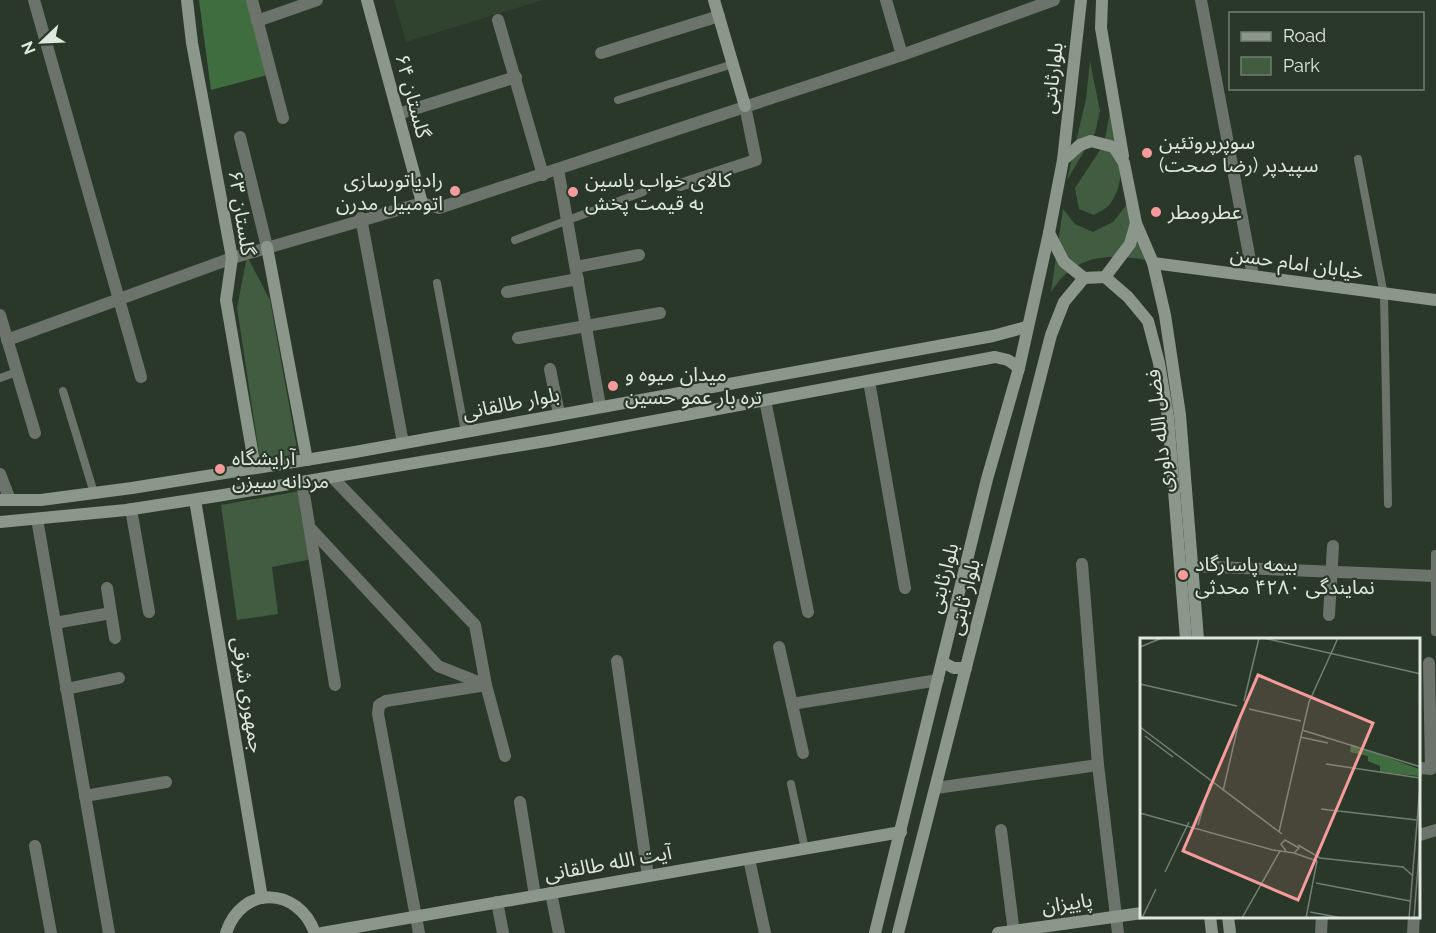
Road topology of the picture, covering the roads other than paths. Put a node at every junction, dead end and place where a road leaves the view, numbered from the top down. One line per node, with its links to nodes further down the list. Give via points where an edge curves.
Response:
1 (34, 0): 48 (street)
2 (187, 0): 39 (main road, گلستان ۶۳)
3 (252, 0): 14 (street)
4 (317, 0): 14 (street)
5 (367, 0): 21 (main road, گلستان ۶۴)
6 (714, 0): 12 (main road)
7 (886, 0): 16 (street)
8 (1054, 0): 16 (street)
9 (1081, 0): 25 (main road, بلوارثابتی)
10 (1101, 0): 26 (main road, via 1101,28)
11 (1201, 0): 42 (street)
12 (719, 16): 15 (street); 17 (main road)
13 (498, 20): 18 (street)
14 (257, 21): 22 (street)
15 (601, 53)
16 (902, 55): 20 (street)
17 (733, 64): 19 (lane); 20 (main road)
18 (516, 77): 21 (street); 28 (street)
19 (618, 100)
20 (746, 106): 27 (street); 29 (street, via 756,160)
21 (398, 114): 31 (main road, گلستان ۶۴)
22 (284, 118)
23 (240, 137): 37 (street, گلستان ۶۳)
24 (1359, 159): 47 (lane)
25 (1063, 160): 26 (main road, via 1091,141 1114,147); 35 (main road)
26 (1124, 163): 34 (main road)
27 (558, 169): 28 (street); 33 (street)
28 (543, 175): 31 (street, via 439,208)
29 (680, 185)
30 (644, 192): 33 (lane)
31 (422, 203): 32 (street)
32 (362, 218): 37 (street); 70 (street)
33 (567, 220): 36 (lane); 41 (street)
34 (1136, 223): 40 (main road, فضل الله داوری); 43 (main road, via 1130,244)
35 (1050, 233): 44 (main road, via 1064,262); 53 (main road, بلوارثابتی)
36 (515, 240)
37 (267, 248): 39 (street); 71 (main road, گلستان ۶۳)
38 (639, 255): 41 (street)
39 (232, 258): 48 (street); 72 (main road, گلستان ۶۳, via 226,300)
40 (1153, 263): 42 (main road, خیابان امام حسن); 87 (main road, فضل الله داوری, via 1180,415)
41 (577, 273): 46 (street); 52 (street)
42 (1253, 276): 47 (main road, خیابان امام حسن)
43 (1105, 277): 44 (main road); 99 (main road, فضل الله داوری, via 1148,321 1159,363 1168,417)
44 (1084, 278): 105 (main road, بلوار ثابتی, via 1064,302 1051,335)
45 (437, 284): 68 (lane)
46 (507, 292)
47 (1384, 295): 49 (main road, خیابان امام حسن); 79 (lane)
48 (119, 299): 56 (street); 61 (street)
49 (1436, 300)
50 (660, 313): 52 (street)
51 (0, 315): 56 (street)
52 (586, 326): 55 (street); 66 (street)
53 (1026, 327): 54 (main road, بلوار طالقانی); 58 (main road, بلوارثابتی)
54 (993, 336): 57 (main road, via 1001,346); 66 (main road, بلوار طالقانی)
55 (518, 338)
56 (7, 340): 60 (street)
57 (995, 357): 58 (main road); 63 (main road)
58 (1019, 368): 103 (main road, بلوارثابتی)
59 (550, 369): 67 (street)
60 (17, 372): 62 (lane); 69 (street)
61 (141, 377)
62 (0, 378)
63 (869, 381): 65 (main road); 91 (street)
64 (63, 391): 76 (lane)
65 (765, 400): 74 (main road); 93 (street)
66 (600, 406): 67 (main road, بلوار طالقانی)
67 (559, 414): 68 (main road, بلوار طالقانی)
68 (465, 432): 70 (main road, بلوار طالقانی)
69 (35, 433)
70 (403, 443): 71 (main road, بلوار طالقانی)
71 (307, 460): 72 (main road, بلوار طالقانی)
72 (255, 468): 76 (main road, بلوار طالقانی)
73 (0, 474): 77 (street)
74 (332, 477): 75 (main road); 109 (street, via 475,625)
75 (302, 482): 78 (main road); 83 (street)
76 (94, 493): 77 (main road, بلوار طالقانی)
77 (5, 500)
78 (195, 500): 80 (main road); 132 (main road, جمهوری شرقی)
79 (1388, 504)
80 (132, 509): 81 (main road); 92 (street)
81 (37, 519): 82 (main road); 96 (street)
82 (0, 522)
83 (311, 529): 108 (street); 109 (street, via 438,666)
84 (1333, 546): 88 (street)
85 (1434, 554): 89 (lane)
86 (1082, 564): 115 (street)
87 (1190, 566): 88 (street); 100 (main road, فضل الله داوری)
88 (1331, 572): 89 (street); 95 (street)
89 (1435, 576): 97 (lane)
90 (106, 588): 94 (street)
91 (906, 588)
92 (149, 612)
93 (808, 612)
94 (111, 613): 96 (street); 98 (street)
95 (1329, 615)
96 (55, 623): 110 (street)
97 (1436, 632)
98 (115, 638)
99 (1186, 638)
100 (1198, 638)
101 (779, 647): 112 (street)
102 (617, 662): 129 (street)
103 (942, 662): 105 (main road); 107 (main road, بلوارثابتی)
104 (1429, 663): 116 (street, via 1431,769)
105 (966, 668): 111 (main road, بلوار ثابتی)
106 (119, 678): 110 (street)
107 (938, 680): 111 (main road, via 951,680); 112 (street); 124 (main road, بلوارثابتی)
108 (335, 685)
109 (486, 685): 114 (street); 136 (street, via 380,705 378,714)
110 (66, 689): 120 (street)
111 (960, 689): 119 (main road, بلوار ثابتی)
112 (792, 705): 113 (street)
113 (803, 753)
114 (505, 756)
115 (1098, 765): 119 (street); 135 (street)
116 (1421, 768)
117 (166, 782): 120 (street)
118 (791, 784): 127 (lane)
119 (936, 788): 151 (main road, بلوار ثابتی)
120 (85, 796): 142 (street)
121 (520, 802): 131 (street)
122 (1001, 830): 140 (street)
123 (1436, 830): 125 (street)
124 (902, 832): 127 (main road, آیت الله طالقانی); 150 (main road, بلوارثابتی)
125 (1421, 834)
126 (35, 846): 141 (street)
127 (805, 849): 128 (main road, آیت الله طالقانی)
128 (749, 859): 129 (main road, آیت الله طالقانی); 149 (street)
129 (648, 876): 130 (main road, آیت الله طالقانی)
130 (551, 893): 131 (main road, آیت الله طالقانی); 148 (street)
131 (534, 896): 133 (main road, آیت الله طالقانی)
132 (262, 898): 143 (main road, via 237,910); 144 (main road, via 290,901 306,915)
133 (497, 903): 136 (main road, آیت الله طالقانی); 147 (street)
134 (1140, 913): 135 (main road, پاییزان)
135 (1115, 916): 140 (main road, پاییزان); 153 (street)
136 (416, 917): 145 (main road, آیت الله طالقانی); 146 (street)
137 (1210, 918): 154 (main road)
138 (1228, 918): 155 (main road)
139 (1414, 918): 156 (street)
140 (1014, 932): 152 (main road, پاییزان)
141 (51, 933)
142 (109, 933)
143 (226, 933)
144 (315, 933)
145 (322, 933)
146 (419, 933)
147 (503, 933)
148 (559, 933)
149 (765, 933)
150 (875, 933)
151 (898, 933)
152 (998, 933)
153 (1118, 933)
154 (1212, 933)
155 (1230, 933)
156 (1413, 933)

